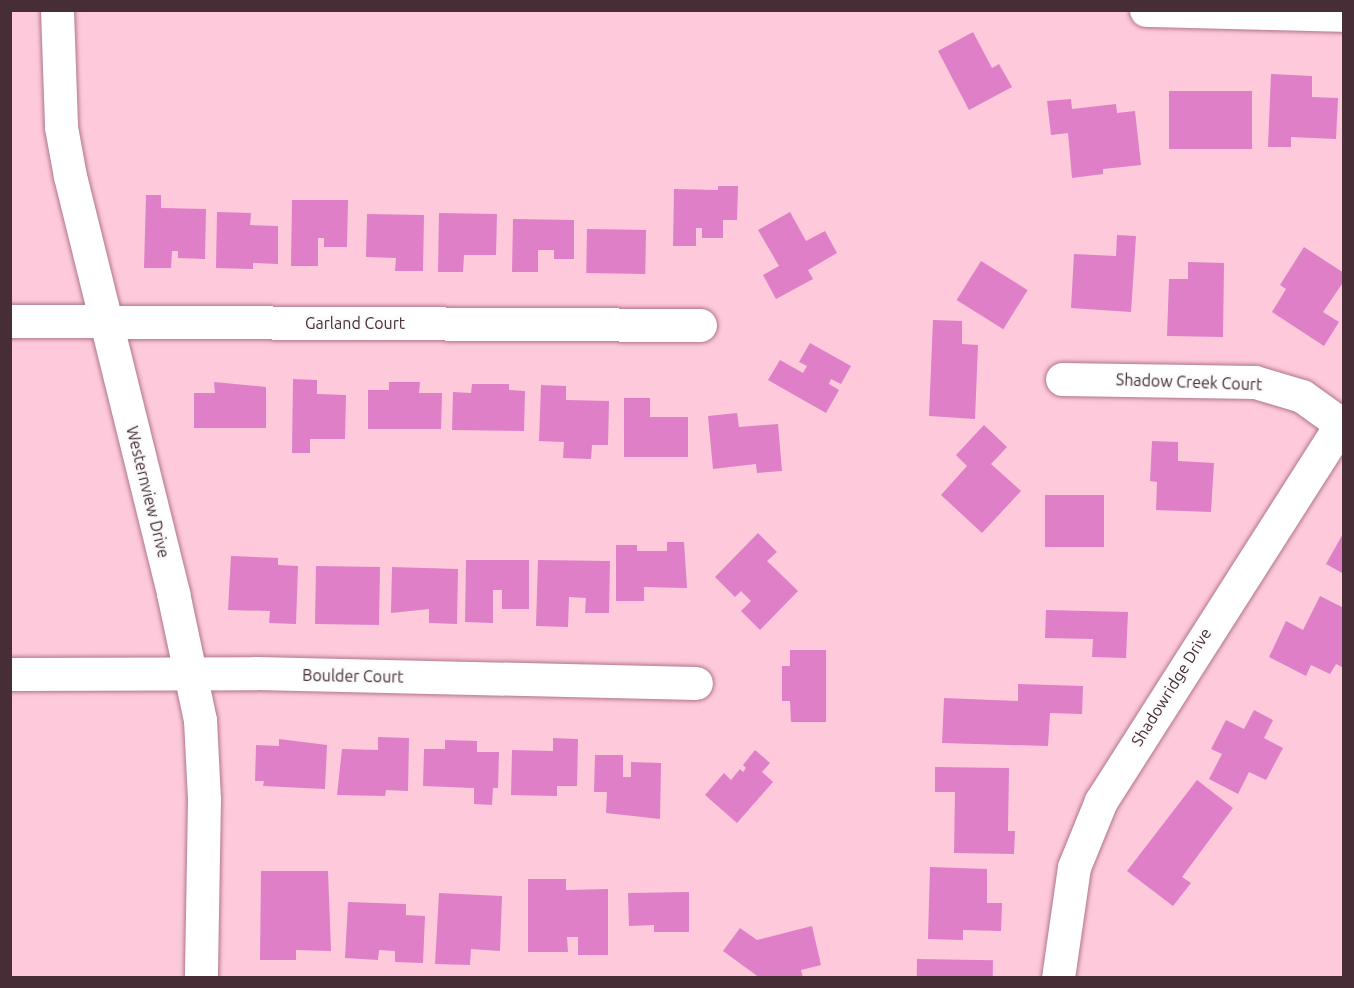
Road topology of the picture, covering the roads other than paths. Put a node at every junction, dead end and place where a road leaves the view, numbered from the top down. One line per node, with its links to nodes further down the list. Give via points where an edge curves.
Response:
1 (57, 10): 5 (street, Westernview Drive, via 61,127)
2 (1146, 10): 3 (street)
3 (1344, 15)
4 (10, 321): 5 (street, Garland Court)
5 (104, 321): 6 (street, Garland Court); 10 (street, Westernview Drive)
6 (700, 325)
7 (1062, 379): 8 (street, Shadow Creek Court, via 1255,382 1302,396)
8 (1342, 422): 13 (street, Shadowridge Drive, via 1101,801 1074,867)
9 (10, 674): 10 (street, Boulder Court)
10 (191, 675): 11 (street, Boulder Court); 12 (street, Westernview Drive, via 203,750)
11 (696, 683)
12 (201, 978)
13 (1058, 978)

